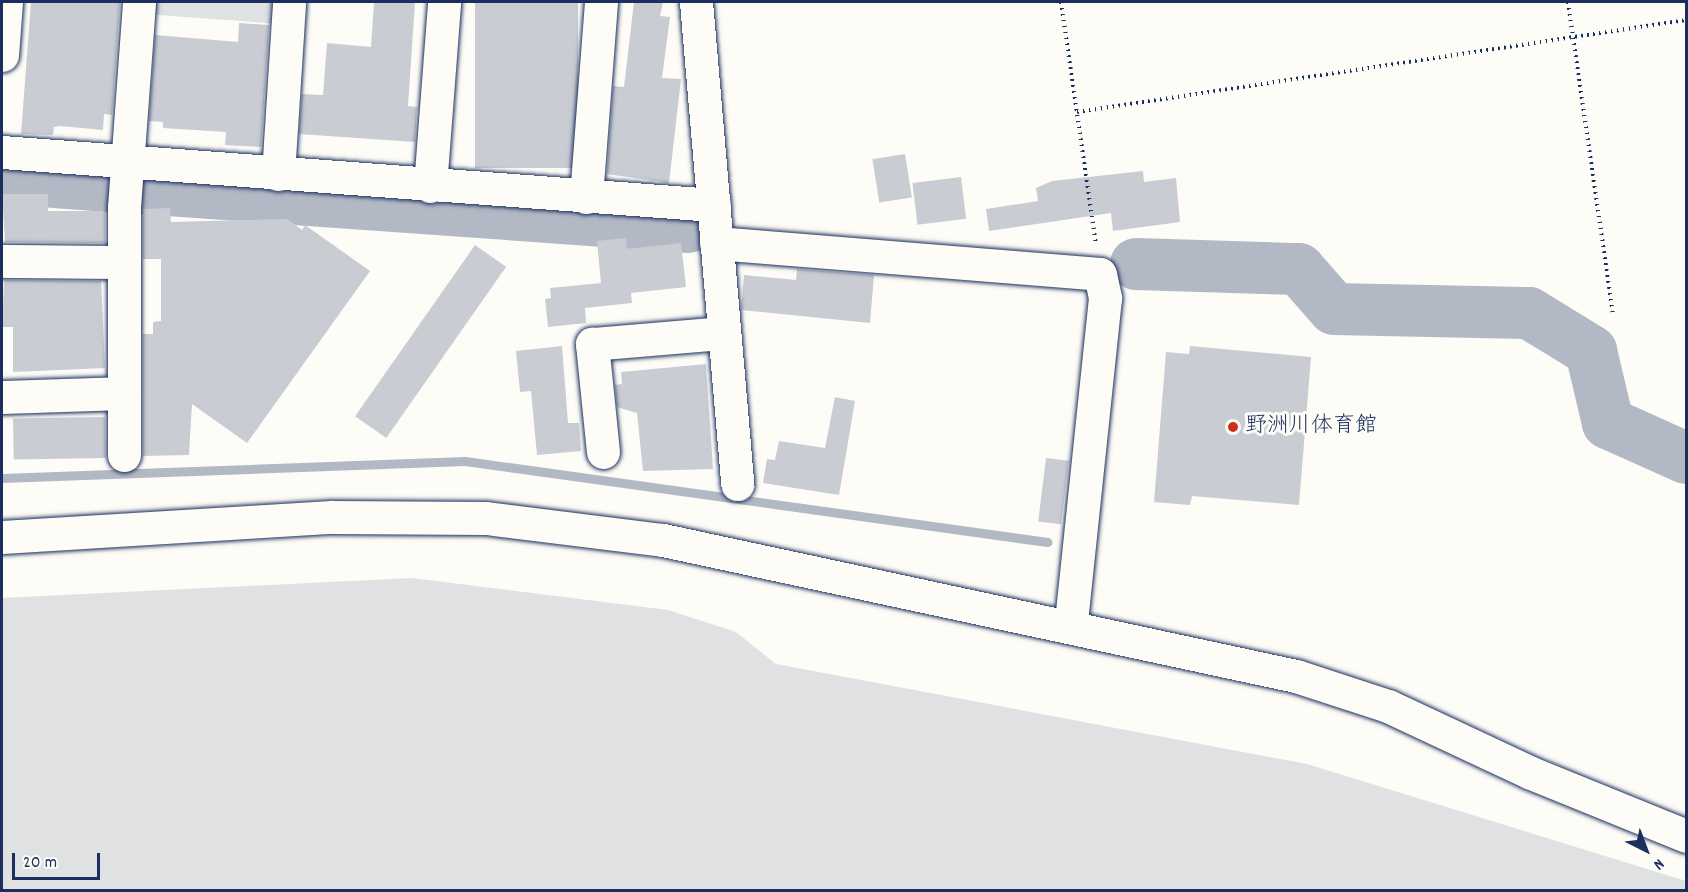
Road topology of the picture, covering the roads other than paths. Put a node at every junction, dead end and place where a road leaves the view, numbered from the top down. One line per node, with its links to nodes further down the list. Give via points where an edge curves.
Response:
1 (6, 2): 7 (street)
2 (139, 2): 9 (street)
3 (289, 2): 10 (street)
4 (444, 2): 11 (street)
5 (601, 2): 12 (street)
6 (696, 2): 13 (street)
7 (2, 55)
8 (2, 152): 9 (street)
9 (127, 164): 10 (street); 16 (street)
10 (278, 174): 11 (street)
11 (430, 186): 12 (street)
12 (586, 197): 13 (street)
13 (714, 205): 14 (street)
14 (716, 243): 17 (street); 24 (street, via 1100,274 1105,298)
15 (2, 261): 16 (street)
16 (123, 262): 18 (street)
17 (723, 333): 20 (street, via 592,344); 22 (street)
18 (124, 393): 19 (street); 21 (street)
19 (2, 397)
20 (603, 452)
21 (124, 455)
22 (737, 484)
23 (4, 534): 24 (street, via 331,517 486,518 663,540)
24 (1071, 624): 25 (street, via 1296,676 1375,701 1531,773)
25 (1686, 836)

